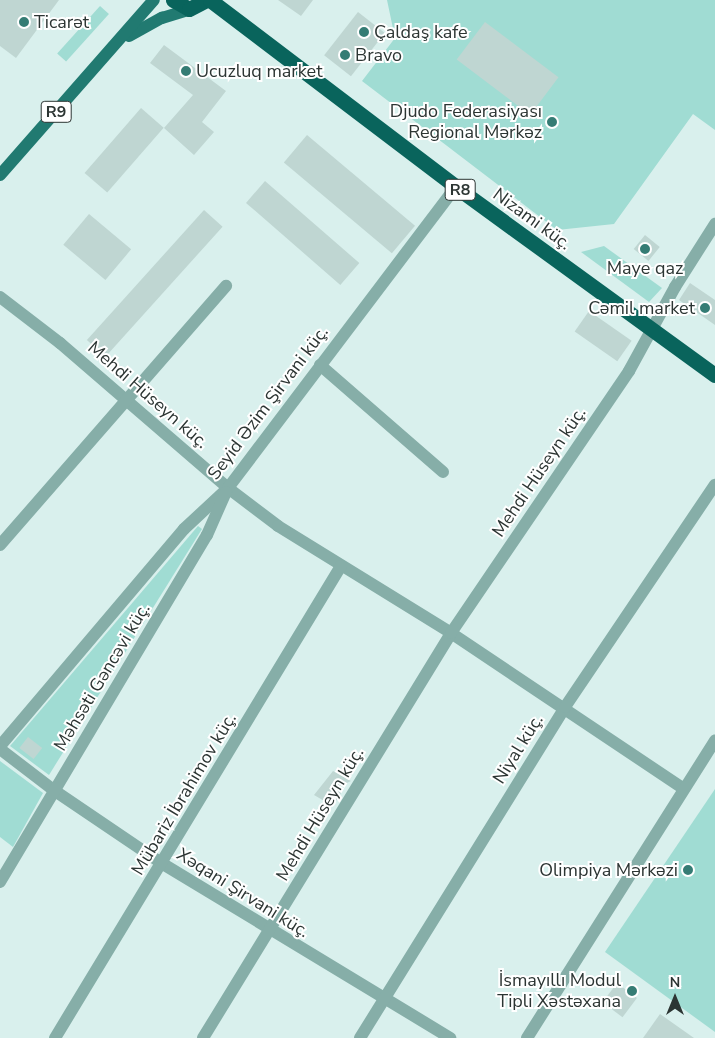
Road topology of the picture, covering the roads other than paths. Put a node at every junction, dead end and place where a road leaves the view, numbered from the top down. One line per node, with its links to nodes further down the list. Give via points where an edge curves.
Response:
1 (154, 0): 4 (main road)
2 (173, 0): 3 (highway, via 182,8)
3 (204, 3): 4 (main road, via 150,24); 6 (highway, Nizami küç. / R8)
4 (112, 50): 5 (main road, R9)
5 (0, 174)
6 (456, 187): 10 (highway, Nizami küç. / R8); 11 (street, Seyid Əzim Şirvani küç.)
7 (715, 224): 10 (street, Mehdi Hüseyn küç.)
8 (226, 286): 13 (street)
9 (0, 296): 13 (street, Mehdi Hüseyn küç.)
10 (652, 329): 12 (highway, Nizami küç. / R8); 19 (street, Mehdi Hüseyn küç., via 629,371)
11 (320, 365): 14 (street); 16 (street, Seyid Əzim Şirvani küç.)
12 (715, 375)
13 (125, 397): 16 (street, Mehdi Hüseyn küç.); 17 (street)
14 (443, 472)
15 (715, 485): 20 (street, Niyal küç.)
16 (228, 488): 18 (street, Mehdi Hüseyn küç., via 278,526); 22 (street, Seyid Əzim Şirvani küç., via 184,529); 24 (street, Məhsəti Gəncəvi küç., via 207,535)
17 (0, 544)
18 (340, 566): 19 (street, Mehdi Hüseyn küç.); 25 (street, Mübariz İbrahimov küç.)
19 (451, 633): 20 (street, Mehdi Hüseyn küç.); 27 (street, Mehdi Hüseyn küç.)
20 (565, 707): 23 (street, Mehdi Hüseyn küç.); 28 (street, Niyal küç.)
21 (715, 740): 23 (street)
22 (0, 747): 24 (street, Xəqani Şirvani küç.)
23 (684, 789): 33 (street)
24 (55, 791): 25 (street, Xəqani Şirvani küç.); 26 (street, Məhsəti Gəncəvi küç.)
25 (163, 864): 27 (street, Xəqani Şirvani küç.); 29 (street, Mübariz İbrahimov küç.)
26 (0, 882)
27 (269, 931): 28 (street, Xəqani Şirvani küç.); 30 (street, Mehdi Hüseyn küç.)
28 (383, 1000): 31 (street, Niyal küç.); 32 (street, Xəqani Şirvani küç.)
29 (55, 1038)
30 (203, 1038)
31 (360, 1038)
32 (450, 1038)
33 (527, 1038)

